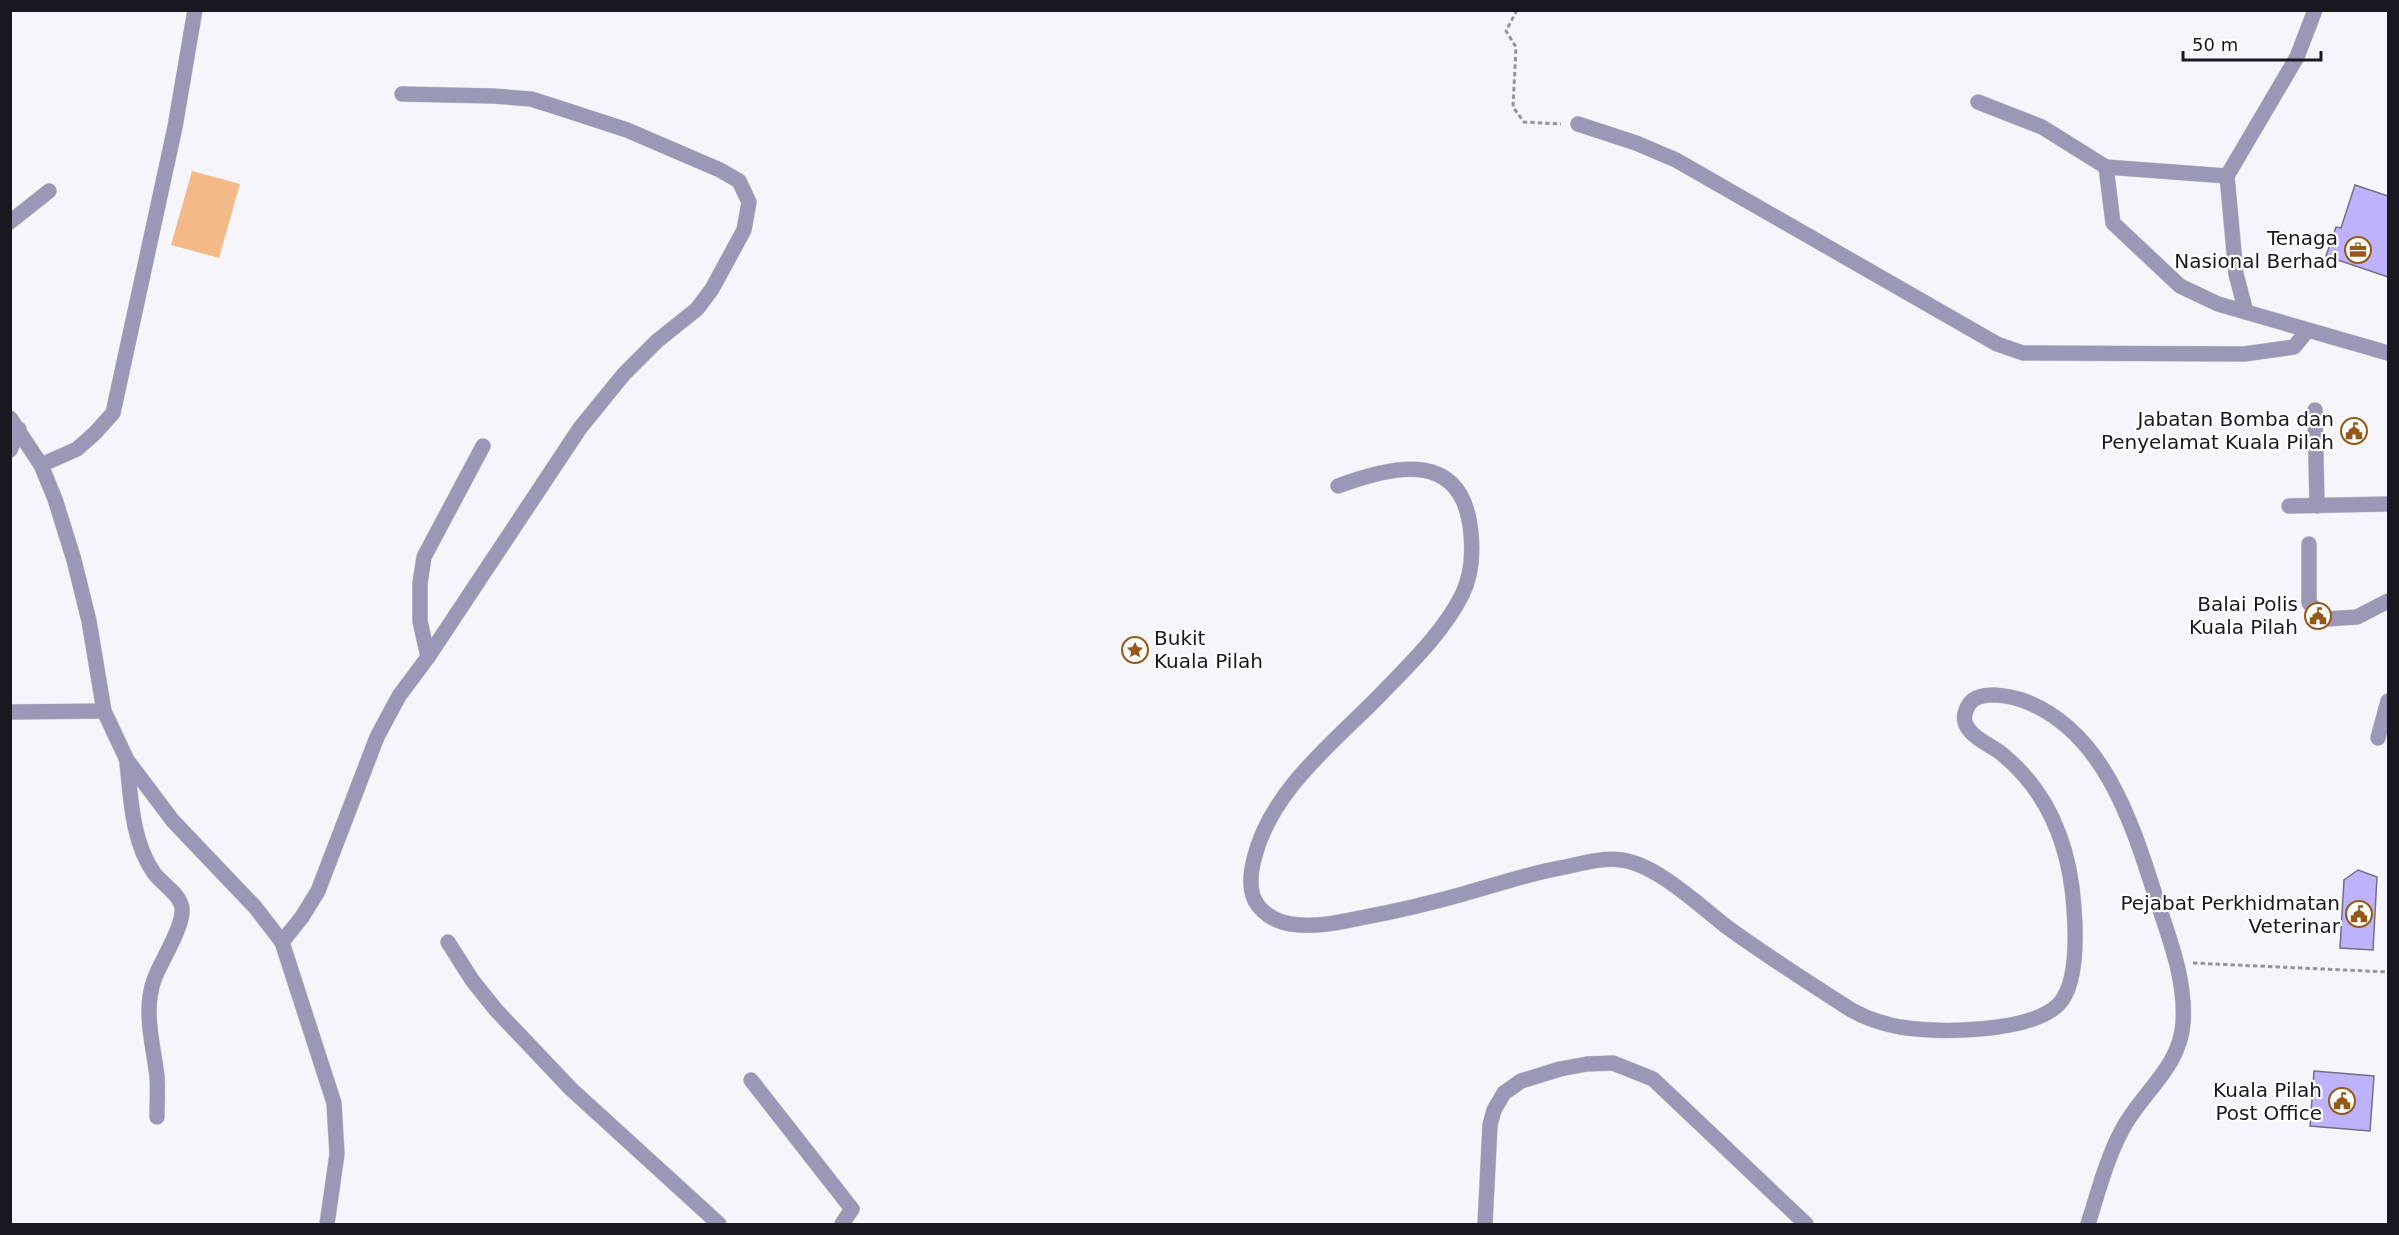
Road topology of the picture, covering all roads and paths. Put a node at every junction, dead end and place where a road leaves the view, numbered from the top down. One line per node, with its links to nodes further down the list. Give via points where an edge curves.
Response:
1 (195, 10): 18 (street, via 175,128 113,413 77,449)
2 (1516, 10): 6 (path, via 1506,32 1516,47 1513,107 1524,122)
3 (2315, 10): 8 (street, via 2297,57)
4 (402, 94): 25 (street, via 531,99 627,130 720,170 739,182 748,202 744,230 712,289 697,309 624,374 580,428)
5 (1978, 102): 7 (street, via 2042,127)
6 (1578, 124): 12 (street, via 1676,160 1997,344 2022,353 2244,354 2294,347)
7 (2106, 167): 8 (street); 11 (street, via 2113,223 2180,286)
8 (2227, 176): 11 (street, via 2236,274)
9 (49, 191): 10 (street)
10 (10, 222)
11 (2246, 312): 12 (street)
12 (2307, 331): 13 (street)
13 (2388, 353)
14 (2315, 410): 22 (street)
15 (15, 424): 17 (street); 18 (street)
16 (483, 446): 25 (street, via 424,557 420,621)
17 (10, 450)
18 (41, 465): 27 (street, via 74,560)
19 (1338, 486): 43 (street, via 1397,469 1427,470 1444,477 1458,488 1468,507 1473,556 1460,600 1429,642 1287,792 1263,830 1251,873 1251,888 1255,902 1266,914 1283,924 1330,924 1398,911 1540,871 1626,860 1662,878 1857,1015 1904,1028 2012,1026 2035,1019 2057,1005 2067,993 2075,947 2067,859 2049,808 2032,783 1966,727 1964,717 1973,700 1983,696 2020,699 2052,714 2108,774 2129,815 2177,962 2182,993 2180,1041 2164,1073 2126,1121)
20 (2388, 504): 22 (street)
21 (2289, 506): 22 (street)
22 (2317, 506)
23 (2309, 544): 24 (street, via 2309,603 2326,619 2357,617)
24 (2388, 601)
25 (428, 657): 31 (street, via 399,696 377,737 318,891)
26 (2388, 701): 29 (street)
27 (104, 711): 28 (street); 30 (street)
28 (10, 712)
29 (2378, 738)
30 (127, 760): 31 (street, via 173,821 255,907); 36 (street, via 140,843 153,873 181,903 182,916 149,998)
31 (282, 942): 38 (street, via 334,1103 337,1155)
32 (448, 942): 37 (street, via 496,1010 563,1082)
33 (2191, 963): 34 (path)
34 (2388, 972)
35 (751, 1080): 40 (street, via 852,1209)
36 (157, 1117)
37 (714, 1221): 39 (street)
38 (327, 1224)
39 (694, 1224)
40 (842, 1224)
41 (1485, 1224): 42 (street, via 1490,1125 1504,1093 1521,1081 1560,1069 1614,1063 1653,1079)
42 (1806, 1224)
43 (2088, 1224)

